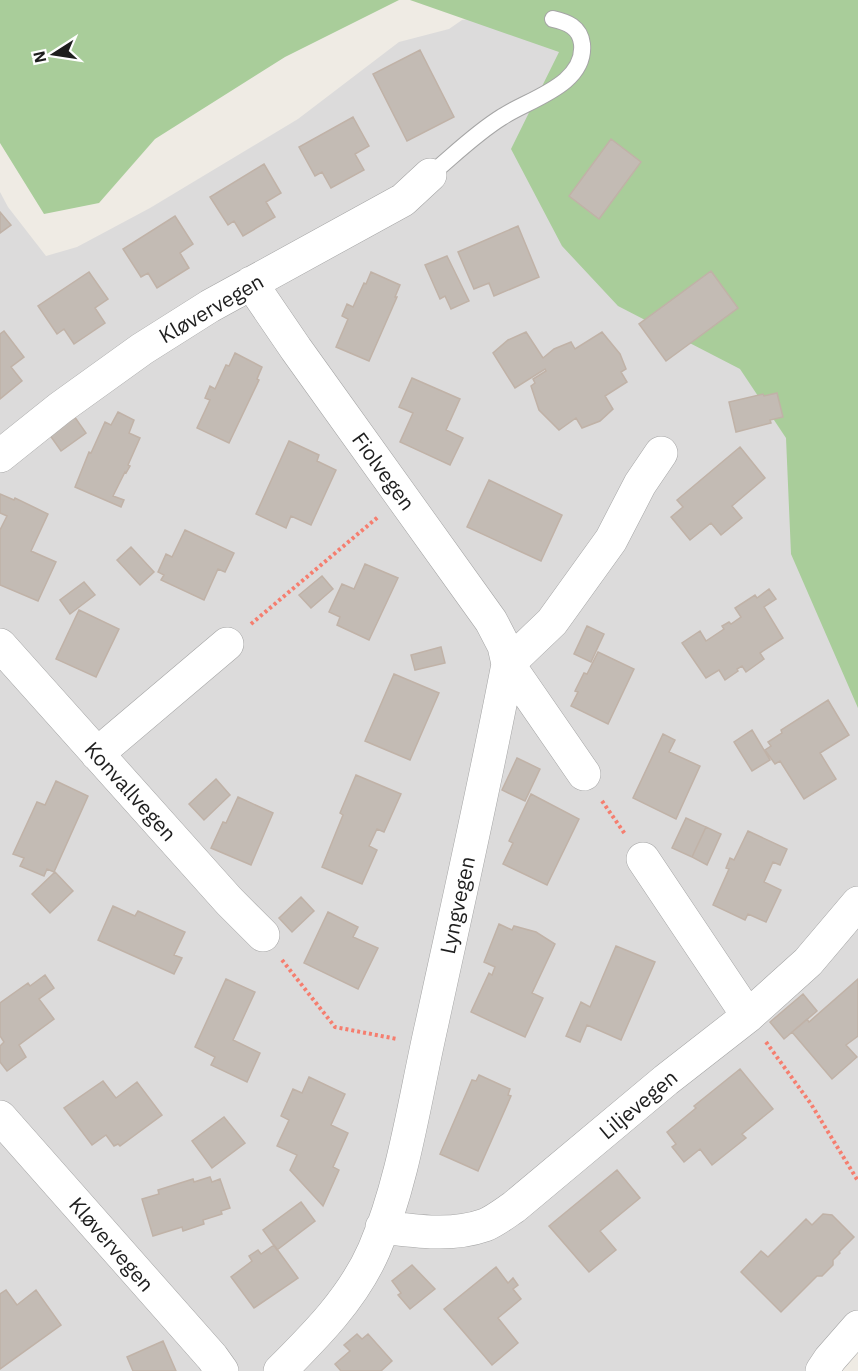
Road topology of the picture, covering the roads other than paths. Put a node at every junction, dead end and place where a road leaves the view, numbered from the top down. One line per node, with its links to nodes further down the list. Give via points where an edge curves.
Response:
1 (553, 19): 2 (lane, via 567,22 581,36 580,58 569,78 501,117)
2 (430, 175): 3 (street, Kløvervegen, via 403,200)
3 (251, 283): 5 (street, Kløvervegen, via 142,349); 8 (street, Fiolvegen, via 491,621)
4 (661, 453): 8 (street, via 611,540 552,622)
5 (0, 456)
6 (227, 644): 9 (street)
7 (0, 645): 9 (street, Konvallvegen)
8 (508, 664): 10 (street); 16 (street, Lyngvegen, via 400,1169)
9 (97, 754): 13 (street, Konvallvegen)
10 (584, 774)
11 (643, 859): 14 (street)
12 (858, 903): 14 (street, Liljevegen, via 808,962)
13 (263, 935)
14 (748, 1016): 16 (street, Liljevegen, via 514,1208 488,1224 434,1233)
15 (0, 1117): 18 (street, Kløvervegen)
16 (382, 1227): 19 (street, Lyngvegen, via 352,1291)
17 (858, 1327): 20 (street)
18 (222, 1371)
19 (280, 1371)
20 (822, 1371)

